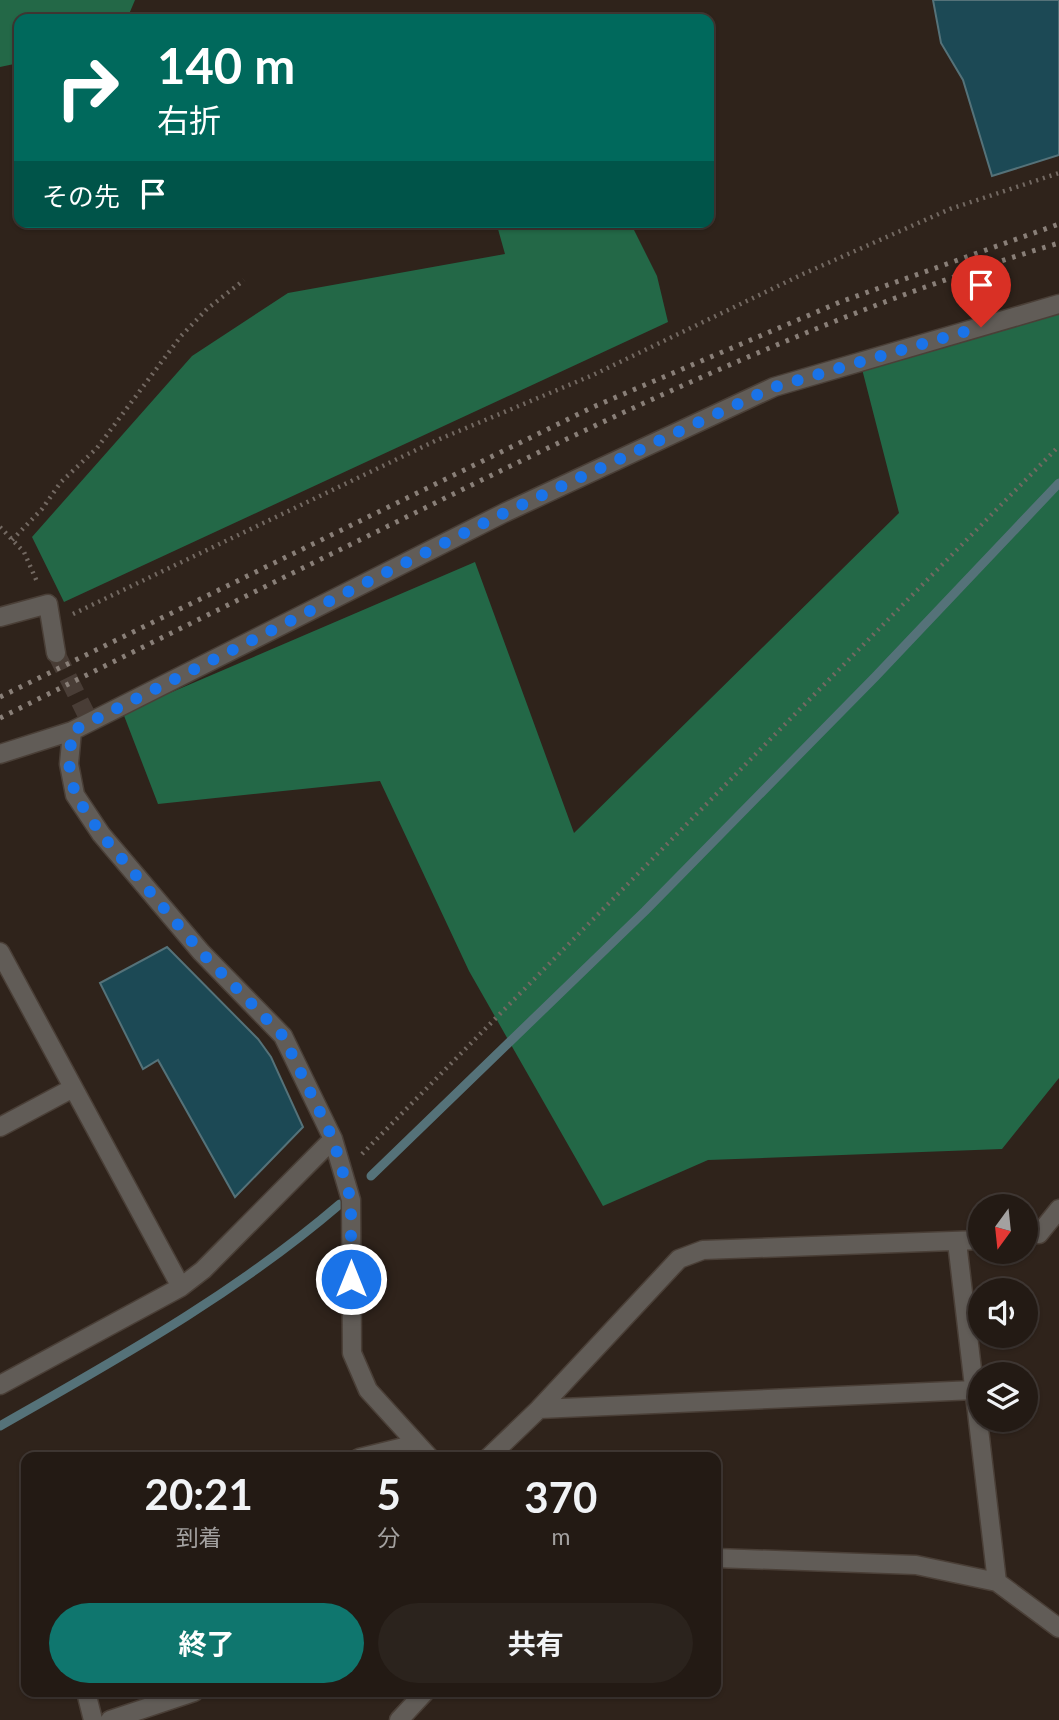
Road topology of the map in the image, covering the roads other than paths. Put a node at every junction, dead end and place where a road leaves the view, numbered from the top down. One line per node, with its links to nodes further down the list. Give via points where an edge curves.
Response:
1 (1059, 304): 4 (street, via 774,387 504,513)
2 (0, 617): 3 (street, via 48,604)
3 (56, 653)
4 (72, 731): 5 (street); 9 (street, via 69,764 75,795 101,834 201,952 283,1036)
5 (0, 754)
6 (0, 952): 7 (street)
7 (73, 1088): 8 (street); 14 (street)
8 (0, 1127)
9 (333, 1139): 14 (street); 20 (street, via 351,1200 352,1353 368,1390)
10 (1059, 1209): 11 (street)
11 (1038, 1234)
12 (968, 1241): 13 (street)
13 (957, 1242): 15 (street); 18 (street, via 703,1250 679,1259)
14 (181, 1287): 16 (street)
15 (972, 1362)
16 (0, 1385)
17 (968, 1390): 18 (street)
18 (539, 1409): 23 (street)
19 (980, 1432): 25 (street)
20 (416, 1444): 21 (street); 22 (street)
21 (383, 1452)
22 (424, 1452)
23 (494, 1452)
24 (721, 1558): 25 (street, via 916,1565)
25 (997, 1582): 26 (street)
26 (1059, 1628)
27 (87, 1697): 30 (street)
28 (179, 1697): 31 (street)
29 (420, 1697): 32 (street)
30 (93, 1720)
31 (110, 1720)
32 (399, 1720)

